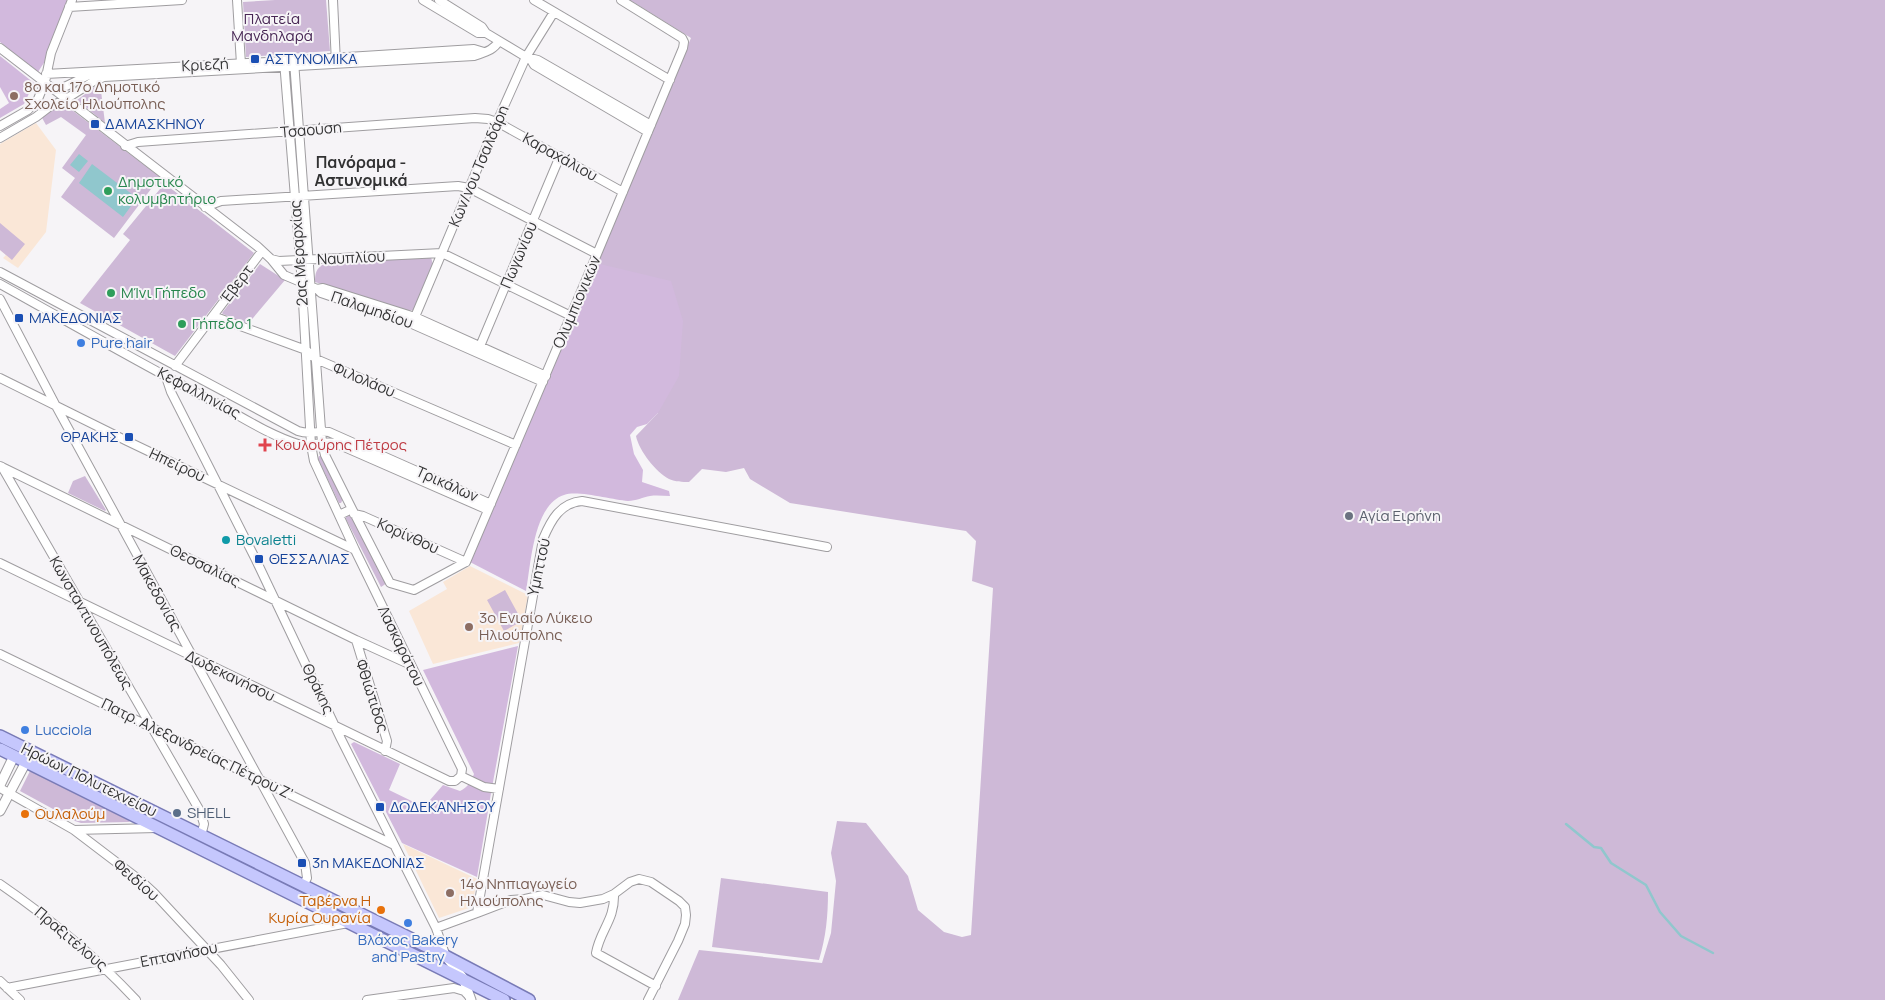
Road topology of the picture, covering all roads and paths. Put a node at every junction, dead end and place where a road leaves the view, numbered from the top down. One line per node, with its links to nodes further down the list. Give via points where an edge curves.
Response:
1 (182, 0): 8 (street)
2 (237, 0): 15 (street)
3 (333, 0): 14 (street)
4 (423, 0): 10 (street, via 478,32)
5 (439, 0): 10 (street, via 482,26)
6 (534, 0): 9 (street)
7 (621, 0): 20 (street, Ολυμπιονικών, via 682,38 683,48)
8 (70, 4): 19 (street)
9 (554, 12): 13 (street, Κων/νου Τσαλδάρη); 20 (street)
10 (486, 33): 11 (street)
11 (499, 41): 13 (street); 14 (street, Κριεζή, via 495,48 474,56)
12 (0, 48): 19 (street)
13 (528, 58): 24 (street, Κων/νου Τσαλδάρη); 26 (street, via 534,65)
14 (336, 61): 16 (street, Κριεζή)
15 (241, 64): 17 (street, Κριεζή); 18 (street, Κριεζή)
16 (295, 64): 17 (street, Κριεζή); 27 (street, 2ας Μεραρχίας)
17 (285, 65): 22 (street, Κριεζή, via 104,77); 28 (street, 2ας Μεραρχίας)
18 (97, 71): 19 (street, Κριεζή); 21 (street)
19 (45, 78): 21 (street); 25 (street, via 38,99 31,107)
20 (670, 80): 26 (street, Ολυμπιονικών)
21 (56, 91): 22 (street); 23 (street)
22 (66, 99): 23 (street, Κριεζή); 30 (street)
23 (49, 107): 29 (street, Κριεζή)
24 (497, 122): 27 (street, Τσαούση, via 475,118); 31 (street, Καραχάλιου); 32 (street, Κων/νου Τσαλδάρη)
25 (0, 126)
26 (649, 129): 33 (street, Ολυμπιονικών)
27 (300, 131): 28 (street, Τσαούση); 34 (street, 2ας Μεραρχίας)
28 (290, 132): 30 (street, Τσαούση, via 138,142); 35 (street, 2ας Μεραρχίας)
29 (0, 138)
30 (125, 146): 36 (street)
31 (560, 156): 33 (street, Καραχάλιου); 37 (street, Πωγωνίου)
32 (469, 188): 34 (street, via 458,186); 37 (street); 39 (street, Κων/νου Τσαλδάρη)
33 (623, 192): 40 (street, Ολυμπιονικών)
34 (305, 196): 35 (street); 43 (street, 2ας Μεραρχίας)
35 (295, 197): 36 (street, via 221,201); 42 (street, 2ας Μεραρχίας)
36 (206, 206): 38 (street)
37 (533, 221): 40 (street); 47 (street, Πωγωνίου)
38 (262, 251): 41 (street); 50 (street, Έβερτ)
39 (442, 253): 43 (street, Ναυπλίου); 47 (street); 52 (street, Κων/νου Τσαλδάρη)
40 (597, 254): 51 (street, Ολυμπιονικών)
41 (271, 259): 42 (street, Ναυπλίου); 46 (street, Παλαμηδίου, via 284,275)
42 (299, 260): 43 (street, Ναυπλίου); 46 (street, 2ας Μεραρχίας)
43 (309, 260): 48 (street, 2ας Μεραρχίας)
44 (0, 272): 56 (street, Κεφαλληνίας)
45 (0, 284): 57 (street, Κεφαλληνίας)
46 (302, 284): 48 (street, Παλαμηδίου); 53 (street, 2ας Μεραρχίας)
47 (507, 284): 51 (street); 54 (street, Πωγωνίου)
48 (314, 288): 52 (street, Παλαμηδίου, via 321,293); 55 (street, 2ας Μεραρχίας)
49 (0, 299): 60 (street, Μακεδονίας)
50 (213, 316): 53 (street, Φιλολάου); 56 (street, Έβερτ)
51 (571, 316): 59 (street, Ολυμπιονικών)
52 (414, 320): 54 (street, Παλαμηδίου)
53 (306, 350): 55 (street, Φιλολάου); 62 (street, 2ας Μεραρχίας)
54 (479, 350): 59 (street, Παλαμηδίου)
55 (316, 359): 61 (street, 2ας Μεραρχίας); 65 (street, Φιλολάου)
56 (175, 366): 62 (street, Κεφαλληνίας, via 298,430)
57 (166, 377): 64 (street, Κεφαλληνίας, via 276,435 299,445); 67 (street, Θράκης)
58 (0, 378): 60 (street, Ηπείρου)
59 (544, 379): 65 (street, Ολυμπιονικών)
60 (56, 406): 67 (street, Ηπείρου); 71 (street, Μακεδονίας)
61 (321, 431): 62 (street); 63 (street, 2ας Μεραρχίας); 68 (street, Τρικάλων)
62 (311, 433): 64 (street, 2ας Μεραρχίας)
63 (322, 443): 64 (street, Κεφαλληνίας); 68 (street, Τρικάλων, via 335,442); 69 (street, Λασκαράτου)
64 (311, 445): 70 (street, Λασκαράτου, via 314,461)
65 (516, 445): 68 (street, Ολυμπιονικών)
66 (1, 465): 71 (street, Θεσσαλίας); 77 (street, Κωνσταντινουπόλεως)
67 (218, 485): 73 (street, Ηπείρου); 76 (street, Θράκης)
68 (489, 507): 75 (street, Ολυμπιονικών)
69 (353, 511): 70 (street); 75 (street, Κορίνθου); 75 (street, Λασκαράτου, via 390,583 414,590)
70 (339, 515): 73 (street, Λασκαράτου)
71 (121, 526): 76 (street, Θεσσαλίας); 80 (street, Μακεδονίας)
72 (827, 547): 92 (street, Υμηττού, via 582,501 567,505 556,514 543,539)
73 (355, 550): 81 (street, Λασκαράτου)
74 (0, 563): 77 (street, Δωδεκανήσου)
75 (465, 563)
76 (274, 600): 78 (street, Θεσσαλίας); 83 (street, Θράκης)
77 (80, 602): 80 (street, Δωδεκανήσου); 82 (street, Κωνσταντινουπόλεως)
78 (356, 640): 81 (street, Θεσσαλίας); 86 (street, Φθιώτιδος, via 387,741)
79 (0, 654): 82 (street, Πατρ. Αλεξανδρείας Πέτρου Ζ’)
80 (194, 659): 83 (street, Δωδεκανήσου); 90 (street, Μακεδονίας)
81 (411, 665): 89 (street, Λασκαράτου, via 462,769)
82 (150, 727): 90 (street, Πατρ. Αλεξανδρείας Πέτρου Ζ’); 97 (street, Κωνσταντινουπόλεως, via 200,812 204,824)
83 (336, 728): 86 (street, Δωδεκανήσου); 98 (street, Θράκης)
84 (0, 736): 97 (main road, Ηρώων Πολυτεχνείου)
85 (0, 749): 87 (main road, Ηρώων Πολυτεχνείου)
86 (385, 751): 89 (street, Δωδεκανήσου, via 449,781)
87 (14, 756): 88 (main road, Ηρώων Πολυτεχνείου); 91 (street)
88 (26, 762): 93 (street); 95 (main road, Ηρώων Πολυτεχνείου)
89 (461, 776): 92 (street, via 484,787)
90 (258, 778): 98 (street, Πατρ. Αλεξανδρείας Πέτρου Ζ’); 100 (street, Μακεδονίας, via 305,863 307,878)
91 (0, 787): 93 (street, Φειδίου)
92 (500, 789): 102 (street, Υμηττού)
93 (9, 793): 94 (street); 96 (street, Φειδίου)
94 (0, 811)
95 (158, 828): 96 (street, Ηρώων Πολυτεχνείου); 103 (main road, Ηρώων Πολυτεχνείου)
96 (74, 830): 105 (street, Φειδίου, via 154,893)
97 (201, 836): 100 (main road, Ηρώων Πολυτεχνείου)
98 (394, 845): 104 (street, Θράκης)
99 (0, 884): 107 (street, Πραξιτέλους, via 60,927)
100 (303, 886): 106 (main road, Ηρώων Πολυτεχνείου)
101 (614, 894): 102 (street, via 580,903 543,895 510,900); 111 (street, via 613,912 596,953); 111 (street, via 639,879 651,882 685,907 685,924)
102 (477, 912): 104 (street)
103 (350, 922): 105 (street, Επτανήσου); 109 (main road, Ηρώων Πολυτεχνείου)
104 (436, 928): 106 (street, Θράκης)
105 (207, 950): 107 (street, Επτανήσου); 117 (street, Φειδίου)
106 (446, 957): 108 (main road, Ηρώων Πολυτεχνείου); 109 (street, Θράκης)
107 (107, 968): 112 (street, Επτανήσου); 116 (street, Πραξιτέλους)
108 (478, 974): 109 (street, via 468,974); 120 (main road, Ηρώων Πολυτεχνείου)
109 (463, 978): 113 (street); 114 (street, Θράκης); 119 (main road, Ηρώων Πολυτεχνείου)
110 (0, 982): 112 (street)
111 (656, 986): 121 (street)
112 (7, 988): 115 (street)
113 (454, 988): 114 (street, via 464,990); 118 (street)
114 (470, 998)
115 (20, 1000)
116 (136, 1000)
117 (249, 1000)
118 (367, 1000)
119 (503, 1000)
120 (529, 1000)
121 (648, 1000)

